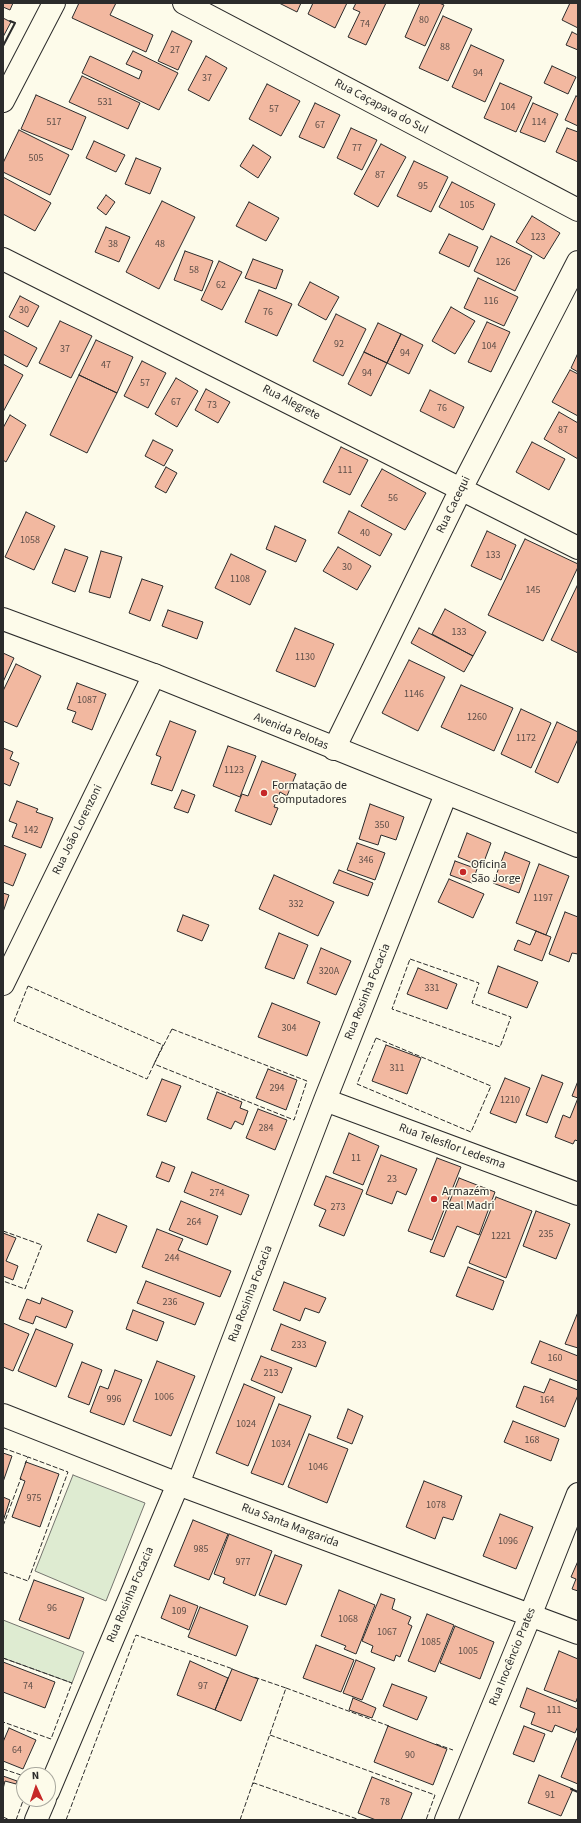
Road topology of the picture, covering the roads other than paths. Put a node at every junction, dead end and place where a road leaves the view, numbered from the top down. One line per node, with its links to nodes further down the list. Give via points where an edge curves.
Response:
1 (54, 3): 3 (street)
2 (184, 3): 4 (street, Rua Caçapava do Sul)
3 (3, 101)
4 (578, 210)
5 (3, 259): 7 (street, Rua Alegrete)
6 (578, 262): 7 (street, Rua Cacequi)
7 (461, 489): 8 (street, Rua Alegrete); 11 (street, Rua Cacequi)
8 (578, 548)
9 (3, 619): 10 (street, Avenida Pelotas)
10 (154, 676): 11 (street, Avenida Pelotas); 14 (street, Rua João Lorenzoni)
11 (334, 749): 12 (street, Avenida Pelotas)
12 (446, 794): 13 (street, Avenida Pelotas); 15 (street, Rua Rosinha Focacia)
13 (578, 846)
14 (3, 984)
15 (325, 1100): 16 (street, Rua Telesflor Ledesma); 18 (street, Rua Rosinha Focacia)
16 (578, 1194)
17 (3, 1415): 18 (street, Rua Santa Margarida)
18 (178, 1484): 20 (street, Rua Santa Margarida); 22 (street, Rua Rosinha Focacia)
19 (578, 1494): 20 (street, Rua Inocêncio Prates)
20 (530, 1616): 21 (street, Rua Santa Margarida); 25 (street, Rua Inocêncio Prates)
21 (578, 1633)
22 (56, 1773)
23 (42, 1807): 24 (street)
24 (36, 1820)
25 (446, 1820)

